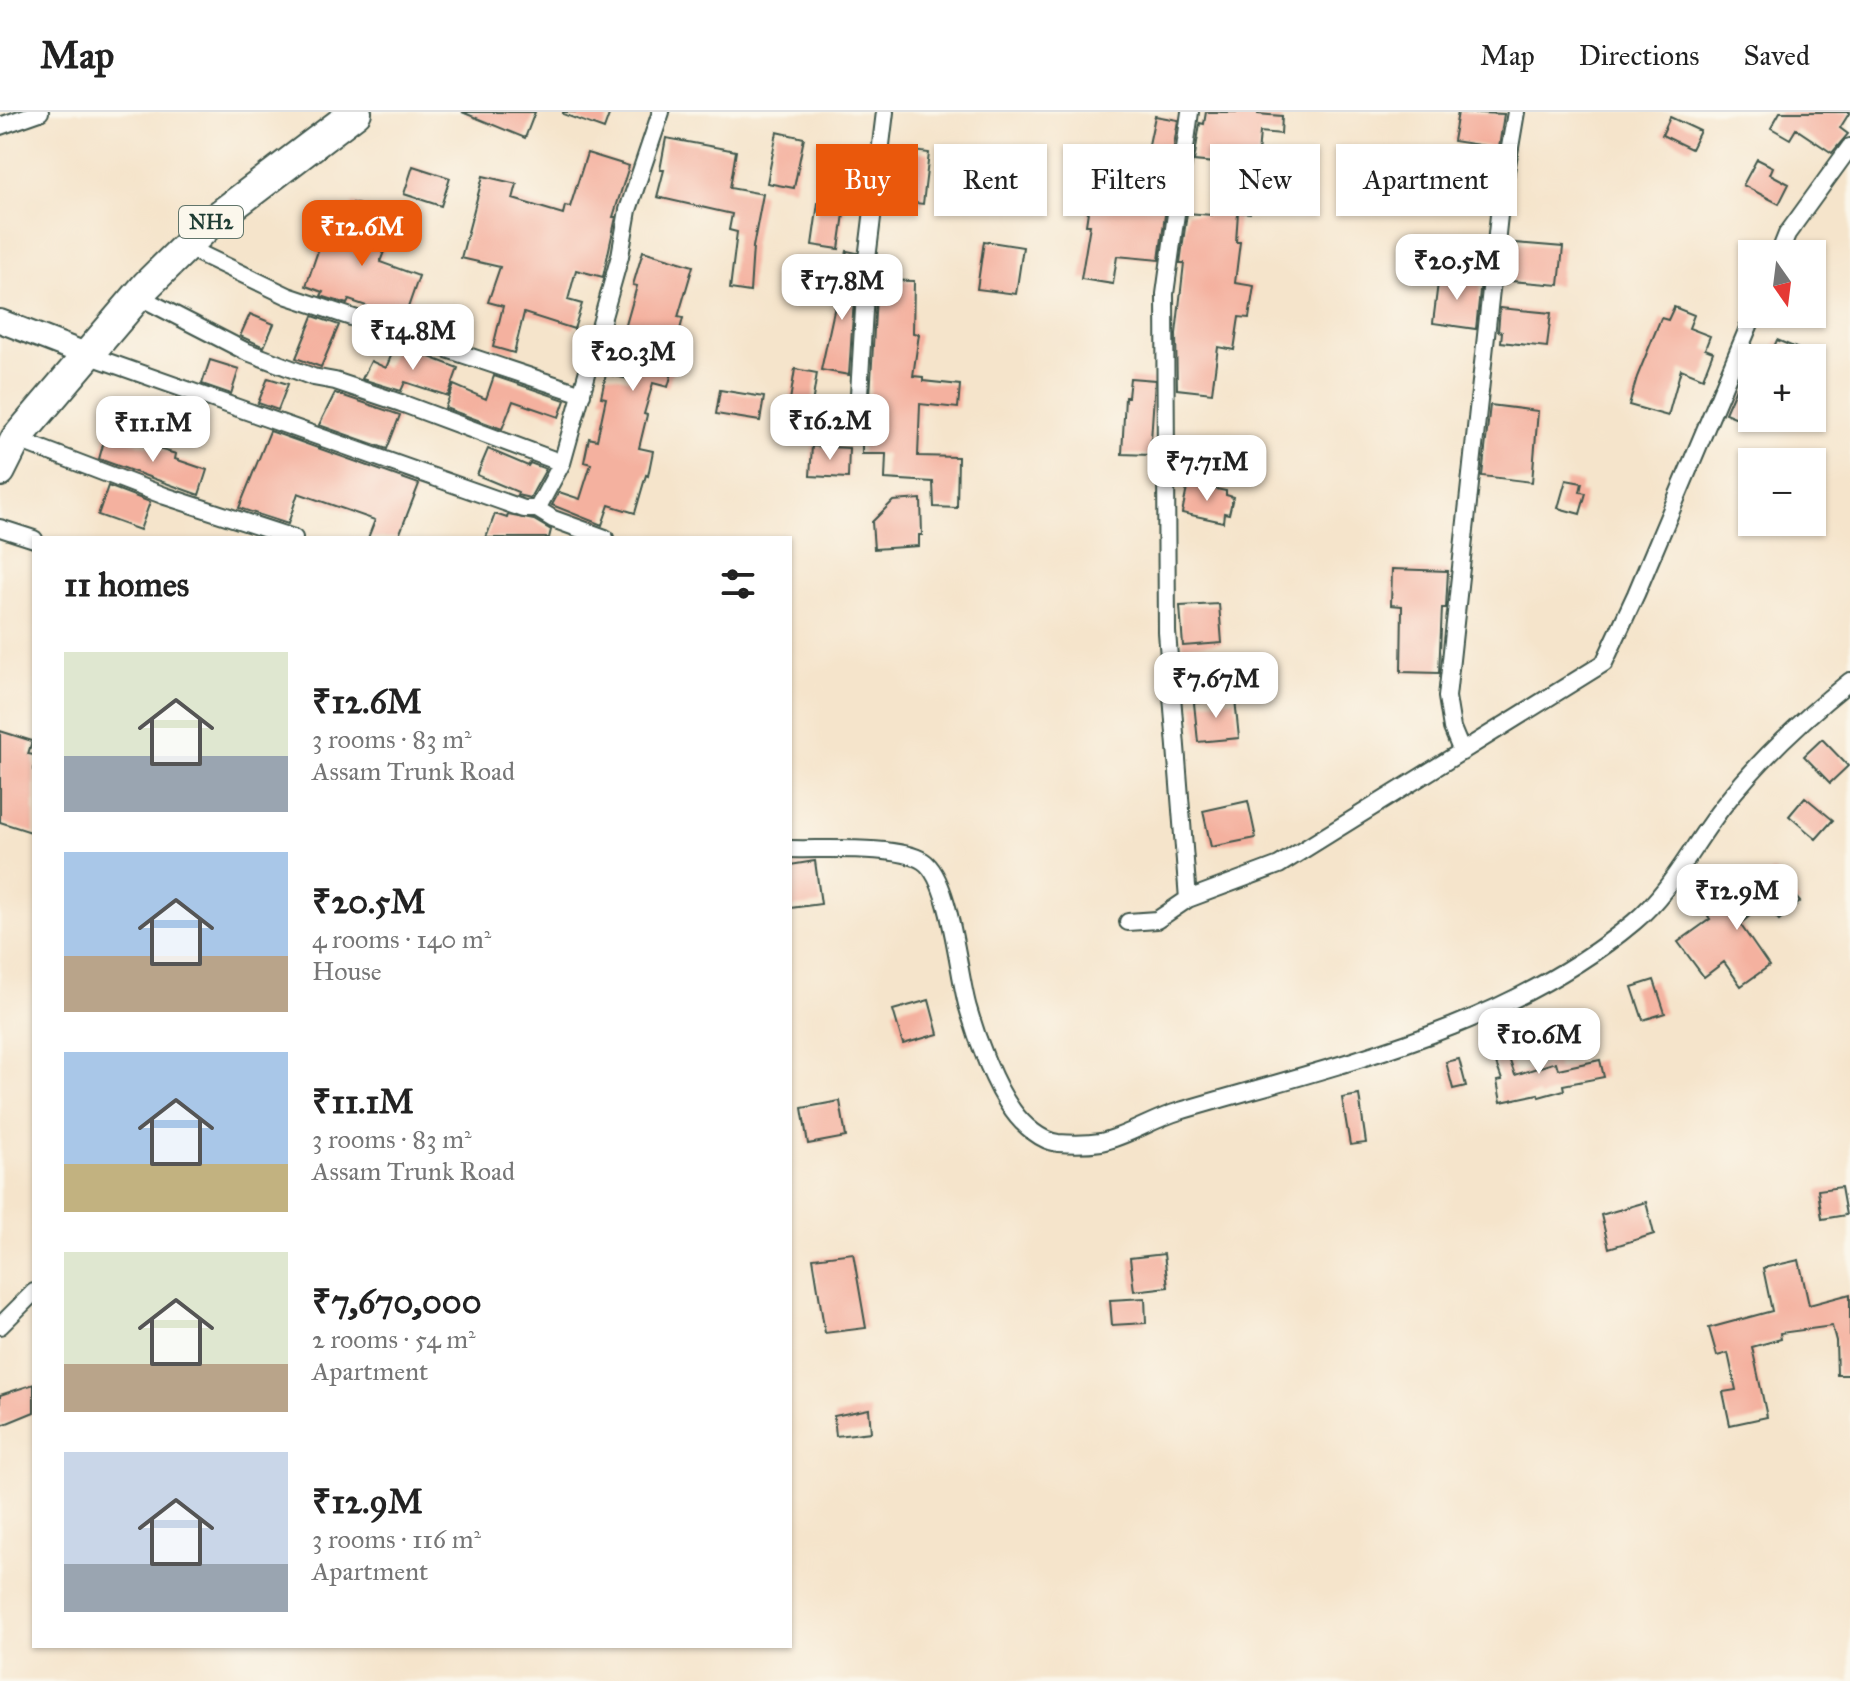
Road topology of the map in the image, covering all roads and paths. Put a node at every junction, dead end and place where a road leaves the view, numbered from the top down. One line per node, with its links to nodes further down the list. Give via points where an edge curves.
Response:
1 (40, 112): 7 (street)
2 (356, 112): 10 (highway, NH2)
3 (661, 112): 15 (street, via 628,210)
4 (885, 112): 16 (street, via 867,259)
5 (1190, 112): 28 (street, via 1165,294 1167,632)
6 (1516, 112): 26 (street, via 1500,206 1447,697)
7 (0, 126)
8 (1850, 147): 9 (street)
9 (1785, 240)
10 (186, 247): 11 (highway, NH2); 15 (street, via 288,296)
11 (138, 296): 14 (highway, NH2); 18 (street, via 245,351)
12 (0, 321): 14 (street)
13 (1748, 328): 26 (street, via 1604,663)
14 (88, 355): 17 (highway, NH2); 20 (street, via 524,509)
15 (582, 394): 18 (street)
16 (858, 411)
17 (16, 439): 19 (highway, NH2); 22 (street)
18 (562, 463): 20 (street)
19 (0, 471)
20 (537, 509): 23 (street)
21 (0, 528): 24 (street)
22 (288, 536)
23 (600, 536)
24 (32, 538)
25 (1850, 681): 27 (street, via 1808,715 1725,803 1637,920 1582,962 1476,1017 1347,1064 1174,1113 1100,1142 1054,1143 1033,1132 1013,1111 983,1053 946,903 936,876 923,861 892,852)
26 (1462, 752): 28 (street, via 1279,865)
27 (792, 849)
28 (1188, 899): 29 (street, via 1157,920)
29 (1128, 922)
30 (32, 1294): 31 (street)
31 (0, 1326)

